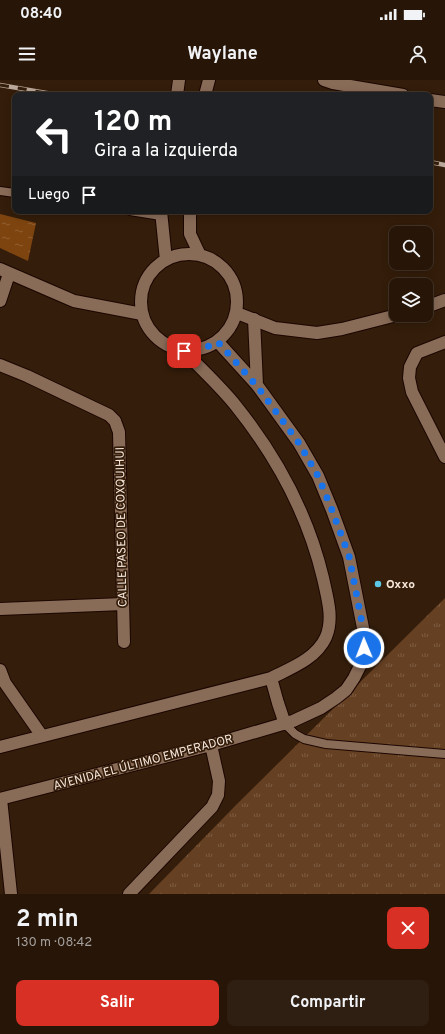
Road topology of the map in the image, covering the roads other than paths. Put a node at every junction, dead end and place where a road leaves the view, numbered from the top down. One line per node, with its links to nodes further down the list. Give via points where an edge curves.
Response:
1 (179, 80): 4 (street)
2 (209, 80): 5 (street)
3 (324, 80): 6 (street)
4 (177, 92)
5 (207, 92)
6 (386, 92)
7 (433, 100): 8 (street)
8 (445, 102)
9 (0, 191): 10 (lane)
10 (12, 193)
11 (161, 214): 14 (street)
12 (190, 214): 13 (street, via 190,234)
13 (199, 253): 14 (street); 19 (street, via 220,265 229,275 238,300)
14 (166, 260): 20 (street, via 154,268 146,280 142,290)
15 (4, 272): 16 (street); 20 (street, via 74,301)
16 (0, 302)
17 (444, 302): 18 (street)
18 (433, 305)
19 (237, 313): 22 (street); 23 (street, via 230,329)
20 (142, 314): 25 (street, via 148,328 157,339 170,347)
21 (389, 317): 22 (street, via 317,333 275,328)
22 (254, 319): 27 (street)
23 (218, 342): 25 (street, via 202,349); 27 (street, AVENIDA EL ÚLTIMO EMPERADOR)
24 (445, 342): 28 (street, via 418,353 410,367 409,378 412,392)
25 (184, 351): 33 (street, via 235,404 265,444 288,485 307,527 321,569 330,612 322,645 299,664)
26 (0, 365): 29 (street, CALLE PASEO DE COXQUIHUI, via 109,415 115,421 119,432)
27 (257, 386): 34 (street, AVENIDA EL ÚLTIMO EMPERADOR, via 299,443 318,476 349,556 363,628 364,648 361,664 346,690 321,708)
28 (445, 457)
29 (123, 604): 30 (street); 31 (street, CALLE PASEO DE COXQUIHUI)
30 (0, 609)
31 (124, 642)
32 (0, 670): 35 (street, via 5,683)
33 (271, 678): 34 (street); 35 (street)
34 (285, 724): 36 (street, AVENIDA EL ÚLTIMO EMPERADOR); 38 (lane, via 304,739 319,742)
35 (42, 736): 37 (street)
36 (211, 745): 39 (street, AVENIDA EL ÚLTIMO EMPERADOR); 41 (street, via 218,781 218,795 212,806)
37 (0, 747)
38 (445, 754)
39 (1, 799): 40 (street)
40 (11, 894)
41 (129, 894)

